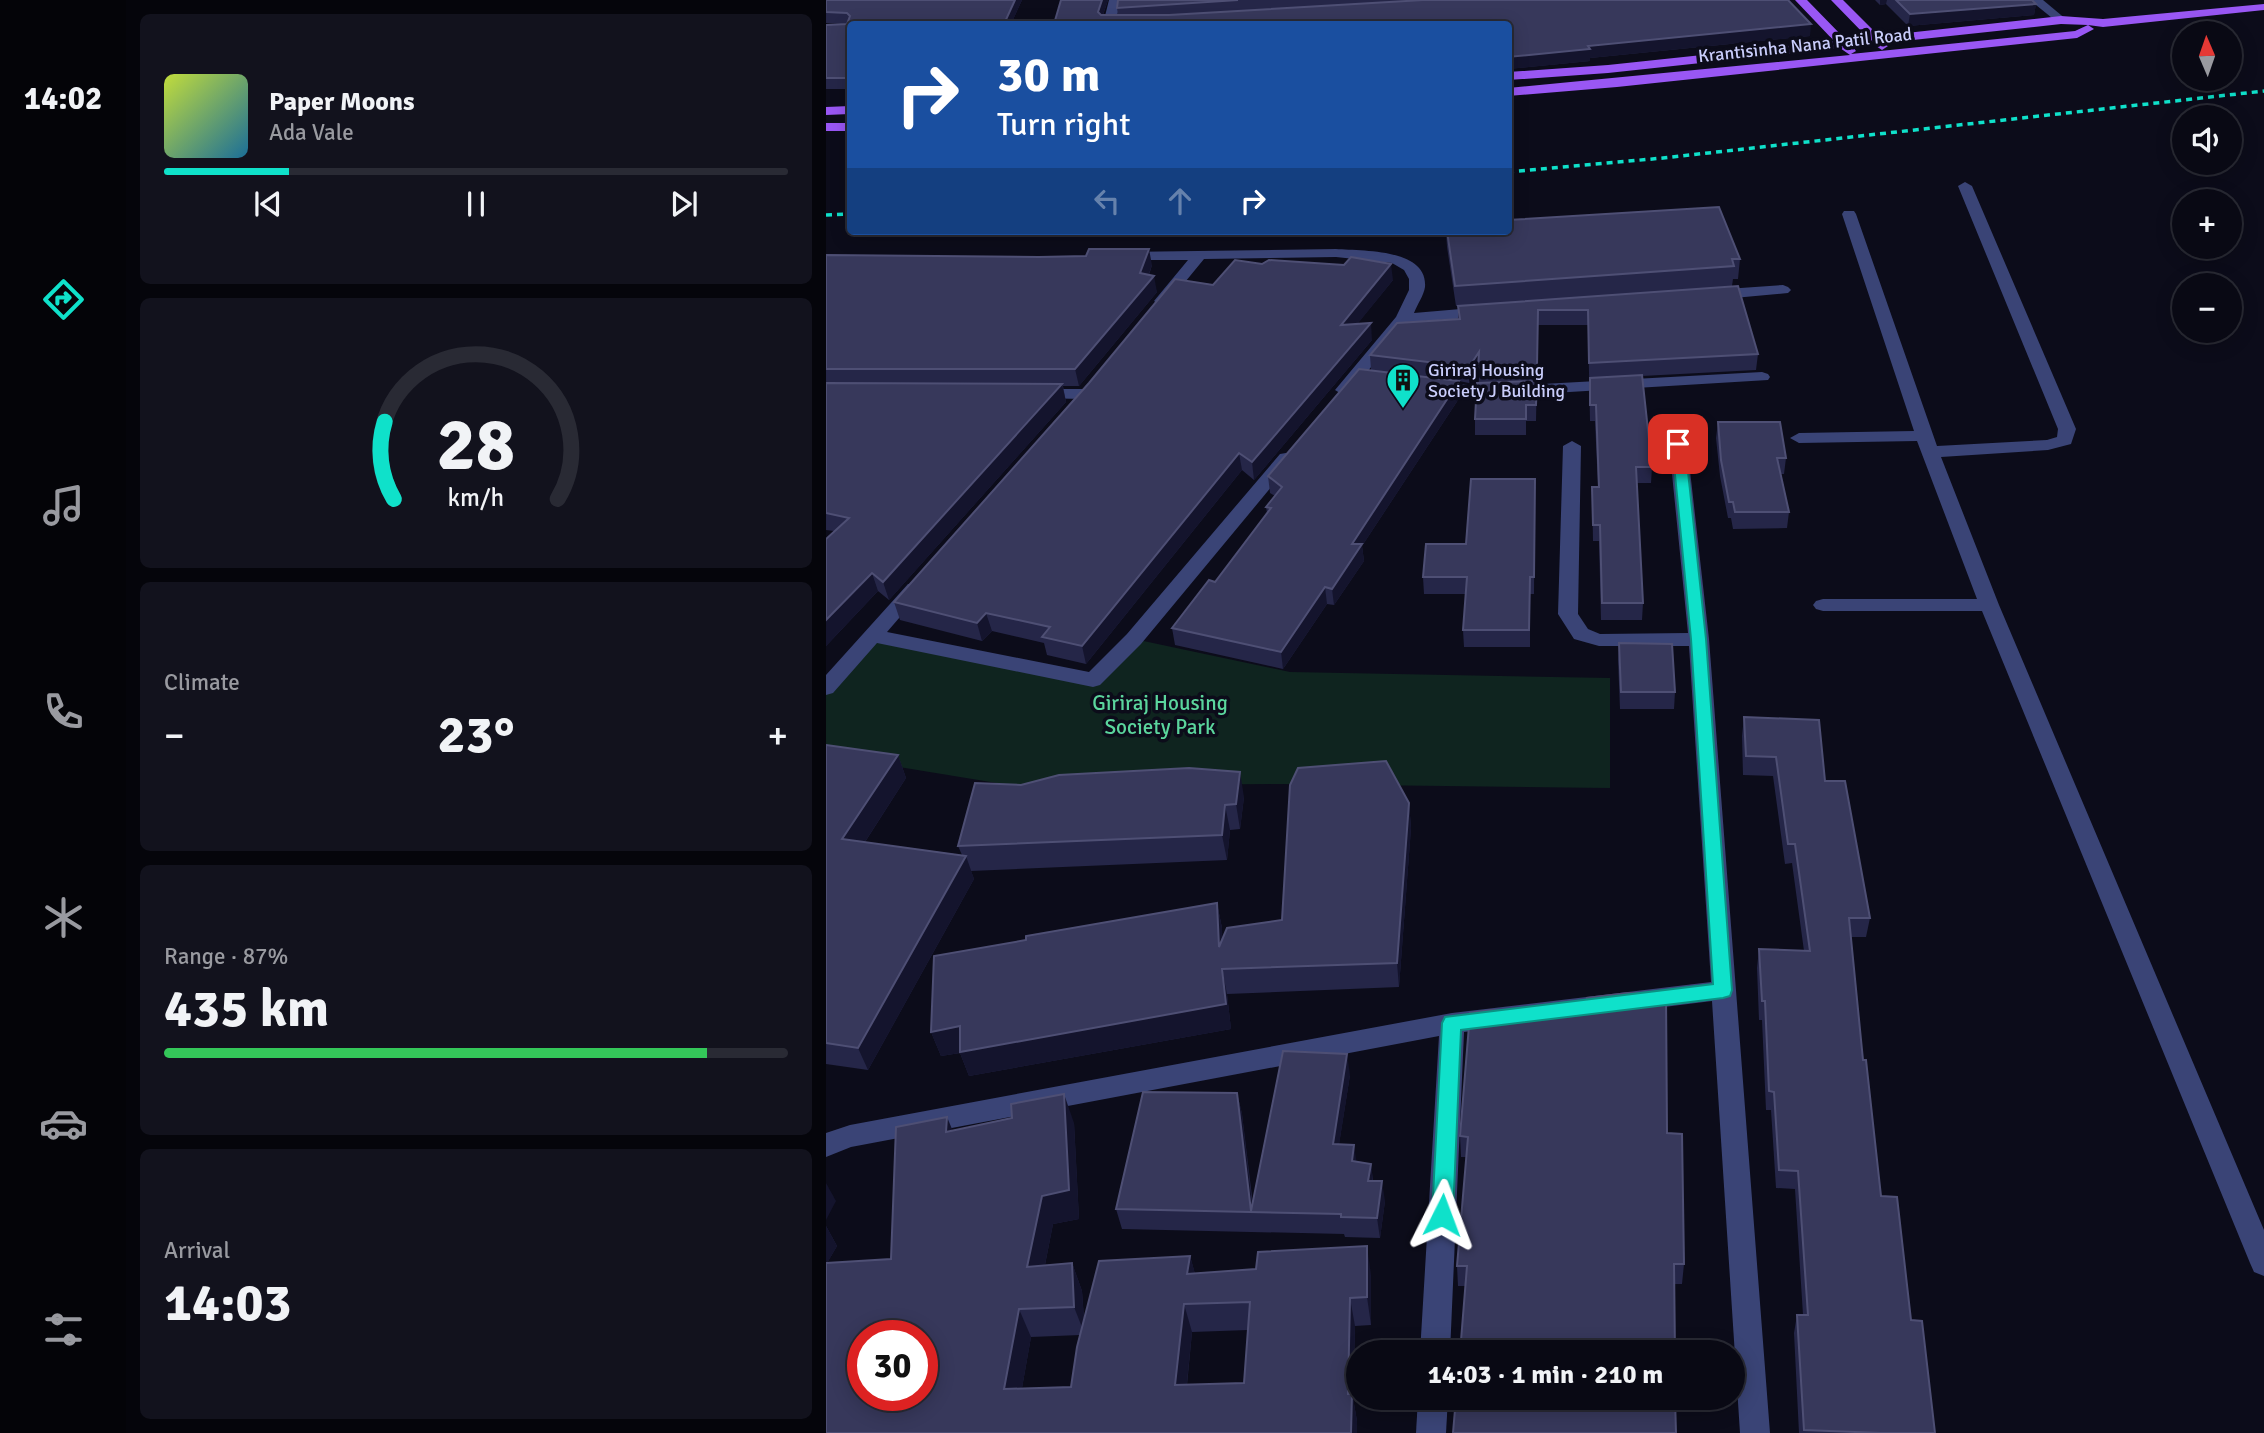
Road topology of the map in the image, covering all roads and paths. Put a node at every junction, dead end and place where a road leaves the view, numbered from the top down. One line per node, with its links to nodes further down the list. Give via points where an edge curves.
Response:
1 (1115, 0): 7 (street)
2 (1801, 0): 10 (main road)
3 (1837, 0): 9 (main road)
4 (2036, 0): 6 (street)
5 (2264, 7): 8 (main road, Krantisinha Nana Patil Road)
6 (2061, 20): 8 (main road, Krantisinha Nana Patil Road); 9 (main road, Krantisinha Nana Patil Road)
7 (1110, 21)
8 (2103, 23): 11 (main road, Krantisinha Nana Patil Road, via 2077,33)
9 (1877, 40): 10 (main road, Krantisinha Nana Patil Road); 11 (main road)
10 (1843, 44): 12 (main road); 13 (main road, Krantisinha Nana Patil Road)
11 (1890, 54): 12 (main road, Krantisinha Nana Patil Road)
12 (1856, 58): 14 (main road, Krantisinha Nana Patil Road)
13 (1512, 76)
14 (1512, 92)
15 (847, 110): 16 (main road)
16 (826, 111)
17 (826, 127): 18 (main road)
18 (847, 127)
19 (1965, 186): 37 (street, via 2067,429 2065,440 2048,445)
20 (1849, 214): 37 (street)
21 (1200, 254): 22 (street); 26 (street, via 1336,253 1396,259 1417,279 1418,290); 27 (street)
22 (1103, 256)
23 (1783, 290): 24 (street)
24 (1701, 296)
25 (1498, 311): 26 (street)
26 (1403, 318): 28 (street)
27 (1147, 319)
28 (1354, 376): 30 (street); 33 (street)
29 (1762, 377): 31 (street, via 1485,392)
30 (1381, 379)
31 (1420, 384)
32 (1017, 394): 34 (street, via 1089,389)
33 (1328, 408)
34 (1067, 414)
35 (1799, 438): 37 (street)
36 (1678, 444): 44 (street)
37 (1927, 444): 42 (street)
38 (1572, 446): 44 (street, via 1568,614 1581,634 1598,640)
39 (1293, 450): 43 (street, via 1135,639 1093,680)
40 (925, 576): 43 (street)
41 (1823, 605): 42 (street)
42 (1989, 605): 49 (street)
43 (872, 636): 45 (street)
44 (1699, 639): 46 (street)
45 (826, 688)
46 (1723, 990): 47 (street); 53 (street)
47 (1452, 1023): 48 (street, via 850,1136); 50 (street)
48 (826, 1145)
49 (2264, 1263)
50 (1436, 1340)
51 (1433, 1410): 52 (street)
52 (1432, 1433)
53 (1755, 1433)

